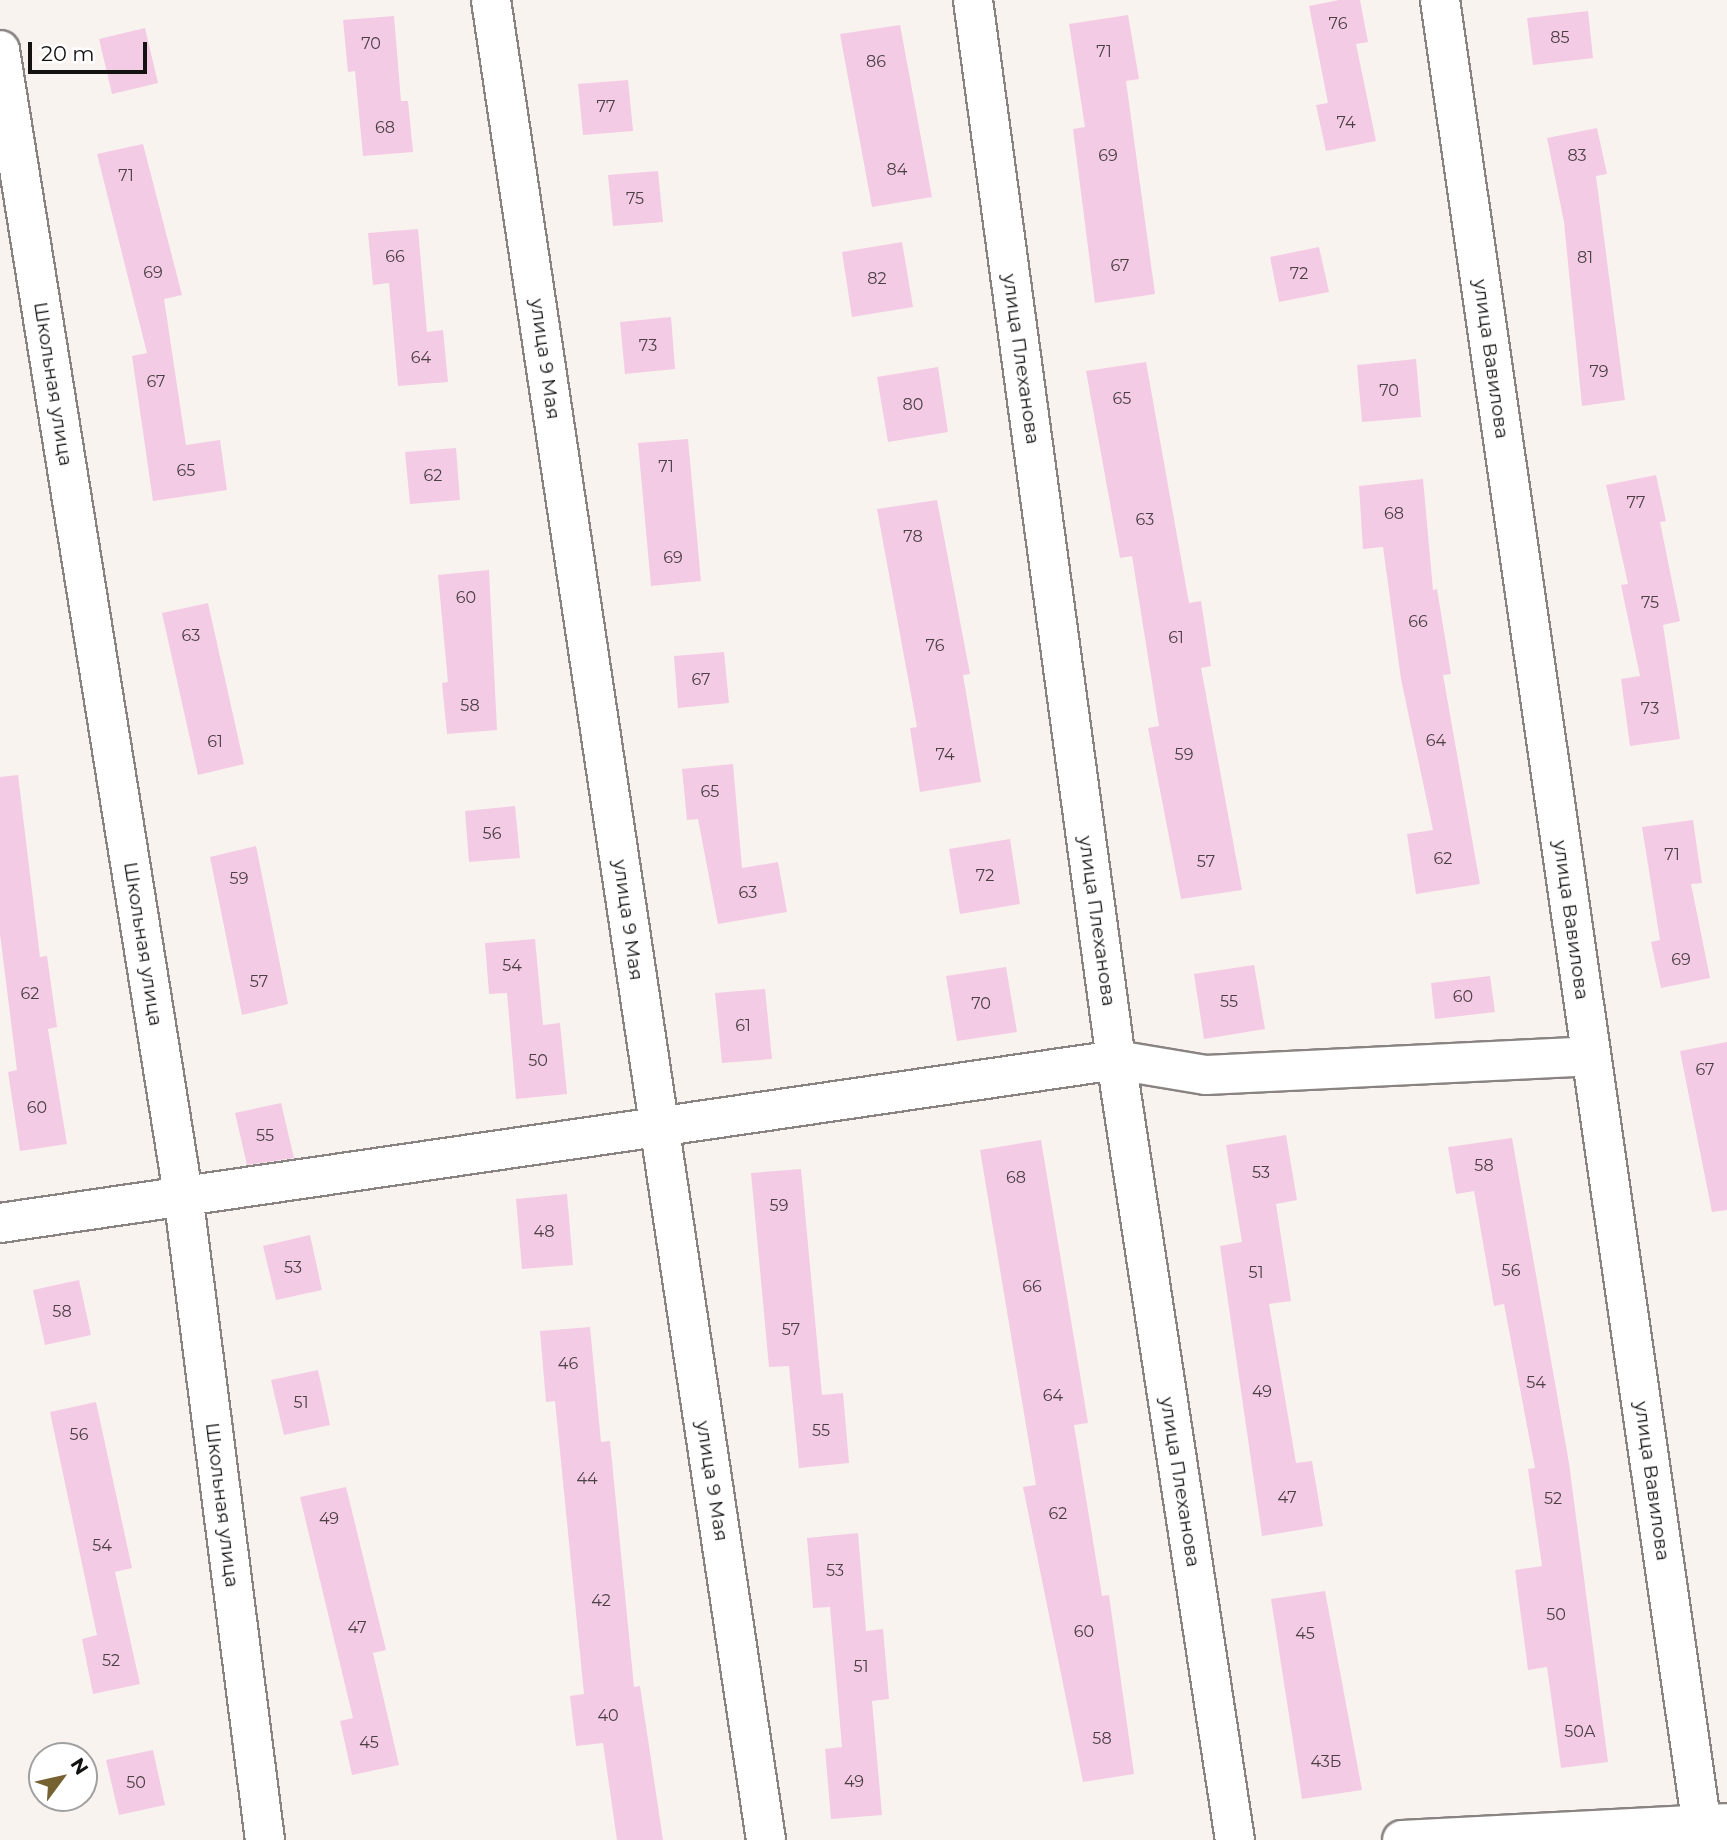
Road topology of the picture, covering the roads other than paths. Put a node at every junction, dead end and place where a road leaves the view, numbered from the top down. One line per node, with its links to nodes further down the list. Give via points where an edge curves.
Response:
1 (491, 0): 7 (street, улица 9 Мая)
2 (973, 0): 6 (street, улица Плеханова)
3 (1440, 0): 5 (street, улица Вавилова)
4 (0, 50): 8 (street, Школьная улица)
5 (1590, 1056): 6 (street, via 1206,1075); 10 (street, улица Вавилова)
6 (1116, 1060): 7 (street); 13 (street, улица Плеханова)
7 (659, 1124): 8 (street); 12 (street, улица 9 Мая)
8 (183, 1194): 9 (street); 11 (street, Школьная улица)
9 (0, 1223)
10 (1711, 1829): 14 (street)
11 (265, 1840)
12 (766, 1840)
13 (1235, 1840)
14 (1402, 1840)

